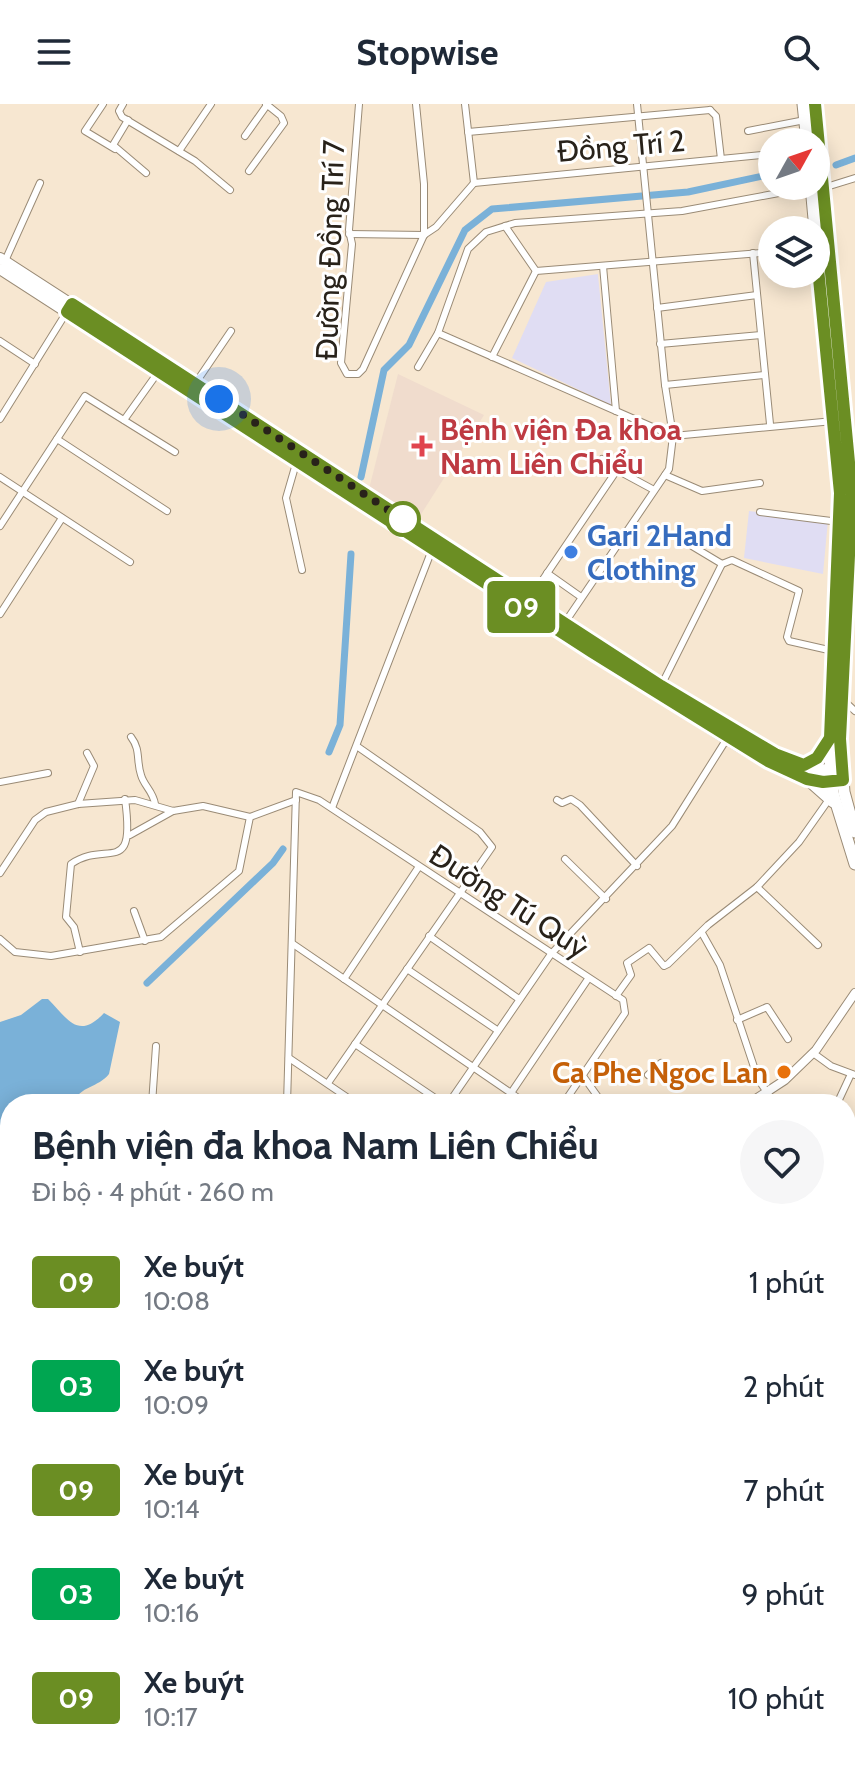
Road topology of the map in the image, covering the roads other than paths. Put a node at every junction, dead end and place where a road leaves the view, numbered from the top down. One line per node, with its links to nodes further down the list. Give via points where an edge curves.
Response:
1 (103, 104): 20 (street, via 85,131)
2 (123, 104): 13 (street, via 119,115)
3 (211, 104): 21 (street)
4 (266, 104): 19 (street); 25 (street, via 284,123)
5 (359, 104): 35 (street, Đường Đồng Trí 7)
6 (416, 104): 36 (street)
7 (465, 104): 18 (street)
8 (637, 104): 12 (street)
9 (803, 104): 14 (highway)
10 (816, 104): 16 (highway)
11 (710, 107): 12 (street); 23 (street, via 716,116)
12 (638, 117): 18 (street); 24 (street)
13 (128, 120): 20 (street); 21 (street)
14 (805, 120): 15 (highway); 17 (street)
15 (806, 128)
16 (816, 128)
17 (748, 131)
18 (468, 132): 29 (street)
19 (245, 136)
20 (115, 149): 26 (street)
21 (179, 151): 31 (street)
22 (758, 155): 23 (street, Đồng Trí 2)
23 (721, 159): 24 (street, Đồng Trí 2)
24 (643, 165): 29 (street, Đồng Trí 2); 33 (street)
25 (249, 171)
26 (146, 173)
27 (855, 178): 30 (street)
28 (40, 183): 40 (street)
29 (474, 183): 36 (street)
30 (830, 184)
31 (230, 190)
32 (758, 195): 33 (street)
33 (648, 211): 34 (street); 39 (street)
34 (505, 226): 42 (street); 49 (street, via 477,238 468,249)
35 (349, 234): 36 (street); 36 (street, Đường Đồng Trí 7, via 343,371 358,374)
36 (424, 235)
37 (753, 253): 38 (street); 39 (street); 45 (street)
38 (758, 253)
39 (653, 262): 41 (street); 47 (street)
40 (2, 263): 46 (main road)
41 (603, 266): 42 (street); 62 (street)
42 (536, 271): 53 (street)
43 (824, 288): 65 (highway)
44 (826, 288): 61 (highway)
45 (757, 295): 47 (street); 50 (street)
46 (70, 308): 54 (street); 56 (main road); 58 (main road)
47 (657, 308): 52 (street)
48 (231, 331): 58 (street)
49 (438, 333): 53 (street); 55 (street)
50 (761, 335): 52 (street); 57 (street)
51 (0, 341): 54 (street)
52 (660, 344): 59 (street)
53 (492, 357): 62 (street)
54 (35, 364): 63 (street)
55 (418, 367)
56 (159, 371): 64 (street); 71 (main road)
57 (765, 375): 59 (street); 66 (street)
58 (195, 384): 79 (main road)
59 (665, 385): 67 (street)
60 (855, 404): 61 (street)
61 (842, 405): 65 (highway)
62 (616, 411): 67 (street)
63 (0, 419)
64 (124, 420): 68 (street, via 85,396); 69 (street)
65 (838, 420): 66 (street); 82 (highway); 86 (highway, via 852,494)
66 (770, 424): 67 (street)
67 (673, 436): 73 (street)
68 (57, 439): 77 (street); 78 (street)
69 (175, 452)
70 (602, 459): 72 (street)
71 (297, 460): 79 (main road); 89 (street, via 286,498)
72 (617, 470): 76 (street); 90 (street)
73 (665, 475): 75 (street, via 702,491); 76 (street)
74 (0, 477): 77 (street)
75 (760, 483)
76 (654, 490): 91 (street)
77 (22, 492): 81 (street); 83 (street)
78 (167, 511)
79 (387, 512): 85 (main road); 92 (main road)
80 (760, 512): 82 (street)
81 (62, 518): 87 (street); 93 (street)
82 (839, 522): 95 (highway)
83 (0, 526)
84 (692, 546): 88 (street)
85 (433, 547): 100 (main road); 102 (street)
86 (852, 556): 97 (highway)
87 (130, 562)
88 (722, 564): 95 (street, via 732,560 799,591 789,641); 96 (street)
89 (302, 570)
90 (547, 573): 91 (street); 92 (street)
91 (581, 597): 94 (street)
92 (528, 601): 94 (main road)
93 (0, 614)
94 (564, 624): 96 (main road)
95 (833, 651): 101 (highway)
96 (661, 686): 104 (main road, via 775,754)
97 (842, 700): 98 (street); 106 (highway)
98 (855, 711)
99 (131, 737): 114 (street, via 139,747 140,774)
100 (728, 737): 107 (main road); 123 (street, via 672,826)
101 (830, 738): 104 (highway, via 817,758); 106 (highway)
102 (358, 747): 115 (street); 127 (street, via 488,838 489,856)
103 (87, 753): 113 (street, via 94,766)
104 (804, 765): 106 (main road)
105 (48, 773): 108 (street)
106 (837, 775): 107 (main road); 117 (highway); 119 (highway)
107 (807, 779): 110 (highway)
108 (0, 782)
109 (296, 796): 115 (street, Đường Tú Quỳ, via 306,793); 118 (street); 134 (street)
110 (830, 798): 117 (highway); 126 (street)
111 (125, 799): 113 (street); 114 (street); 120 (street)
112 (557, 800): 123 (street, via 573,799)
113 (78, 804): 125 (street, via 35,820)
114 (155, 804): 116 (street)
115 (332, 808): 124 (street, Đường Tú Quỳ)
116 (173, 811): 118 (street, via 203,806); 120 (street)
117 (838, 811): 122 (highway)
118 (250, 817): 133 (street, via 239,871 177,926)
119 (854, 829)
120 (130, 835): 136 (street, via 113,855 71,864 66,917)
121 (565, 859): 128 (street)
122 (855, 864)
123 (637, 866): 128 (street)
124 (418, 868): 127 (street, Đường Tú Quỳ); 139 (street)
125 (0, 873)
126 (757, 887): 130 (street); 135 (street)
127 (459, 894): 131 (street); 137 (street, Đường Tú Quỳ)
128 (606, 899): 137 (street)
129 (134, 911): 133 (street)
130 (702, 933): 142 (street, via 664,966 649,948 642,951 626,964 631,975); 145 (street, via 720,965)
131 (429, 936): 138 (street); 143 (street)
132 (0, 939): 136 (street, via 30,956)
133 (145, 941): 136 (street)
134 (293, 944): 139 (street); 151 (street)
135 (818, 945)
136 (80, 952)
137 (551, 954): 140 (street, Đường Tú Quỳ); 143 (street)
138 (407, 969): 144 (street); 146 (street)
139 (344, 979): 144 (street)
140 (588, 979): 142 (street, Đường Tú Quỳ); 159 (street)
141 (855, 993): 150 (street)
142 (616, 996): 156 (street, via 626,1004 625,1013)
143 (519, 999): 146 (street)
144 (382, 1005): 148 (street); 153 (street)
145 (737, 1020): 147 (street, via 767,1007); 158 (street)
146 (497, 1030): 153 (street)
147 (788, 1039)
148 (355, 1044): 157 (street); 163 (street)
149 (156, 1046): 160 (street)
150 (813, 1053): 155 (street); 158 (street)
151 (289, 1058): 157 (street); 161 (street)
152 (661, 1063): 154 (street)
153 (472, 1067): 159 (street); 164 (street)
154 (648, 1075)
155 (853, 1075): 169 (street)
156 (583, 1076): 165 (street); 166 (street)
157 (328, 1083): 162 (street)
158 (767, 1091): 167 (street); 168 (street)
159 (511, 1093)
160 (153, 1094)
161 (287, 1094)
162 (343, 1094)
163 (431, 1094)
164 (453, 1094)
165 (570, 1094)
166 (596, 1094)
167 (763, 1094)
168 (769, 1094)
169 (843, 1094)

